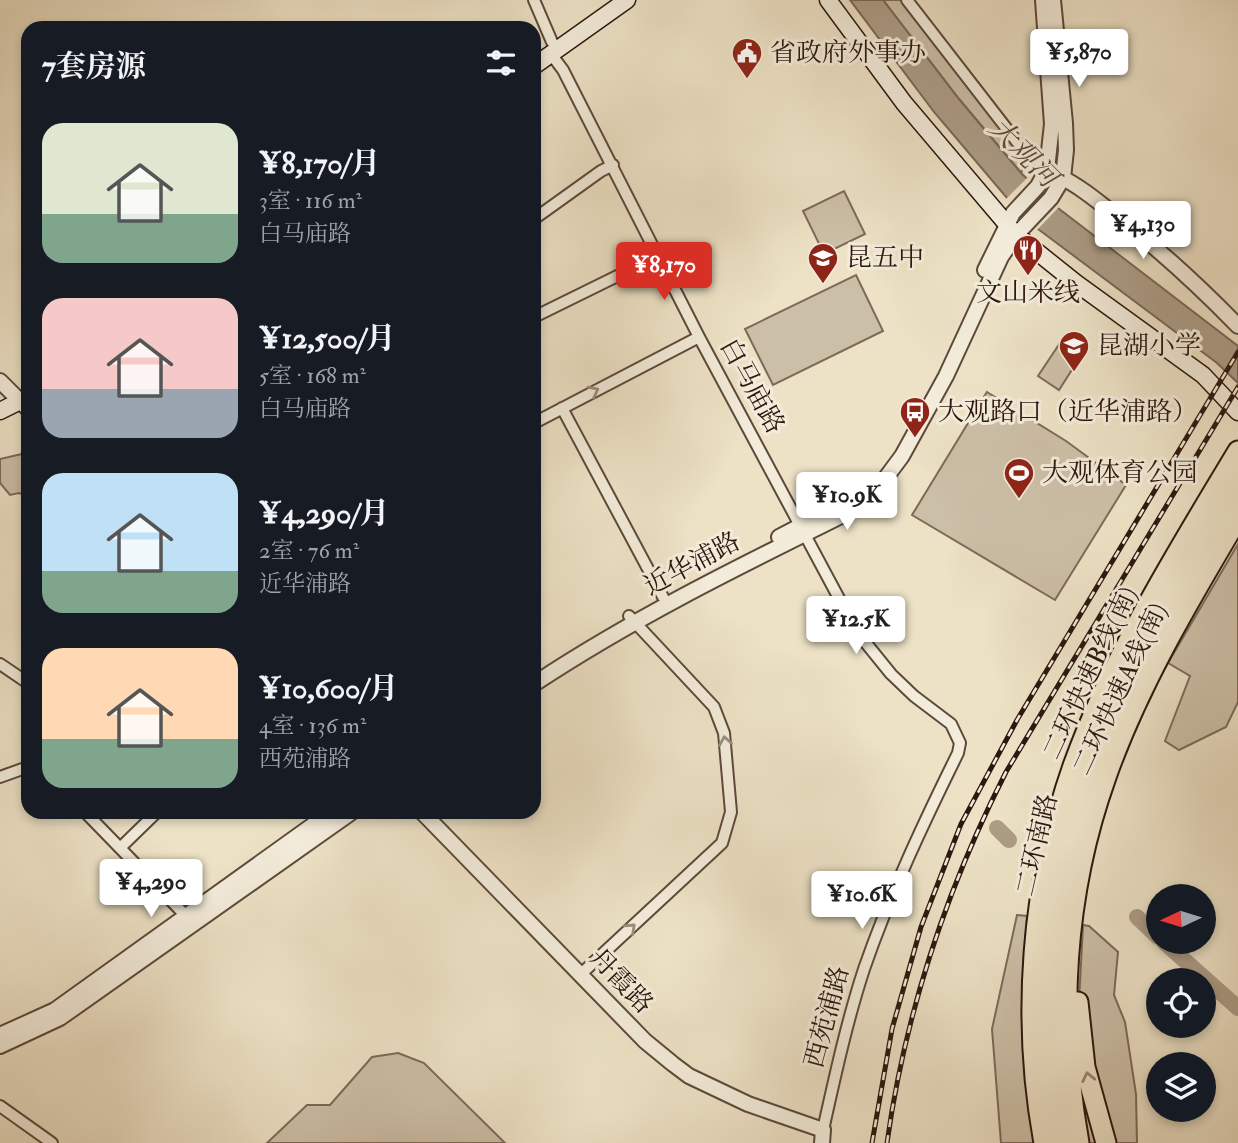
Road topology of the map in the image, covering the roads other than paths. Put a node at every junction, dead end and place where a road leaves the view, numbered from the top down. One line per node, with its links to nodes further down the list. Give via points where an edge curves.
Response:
1 (534, 0): 8 (street, 白马庙路)
2 (611, 0): 8 (main road)
3 (627, 0): 8 (main road)
4 (828, 0): 15 (main road, via 904,103)
5 (907, 0): 12 (street, via 1017,142)
6 (1043, 0): 12 (street, via 1052,124)
7 (1053, 0): 13 (street, via 1065,123)
8 (552, 48): 9 (main road); 10 (main road); 11 (street, 白马庙路)
9 (541, 52)
10 (541, 59)
11 (612, 165): 14 (street); 16 (street, 白马庙路)
12 (1047, 169): 13 (street); 15 (street, via 1016,209)
13 (1063, 178): 15 (street, via 1051,198 1027,222); 18 (street, via 1143,237)
14 (541, 214)
15 (1011, 230): 26 (main road, via 1203,375); 33 (street, 近华浦路, via 946,376 888,477 862,503)
16 (658, 256): 17 (street); 19 (street, 白马庙路)
17 (541, 314)
18 (1238, 326)
19 (699, 337): 24 (street, one-way to 19); 33 (street, 白马庙路)
20 (0, 381): 21 (street)
21 (21, 400)
22 (21, 406): 25 (main road)
23 (21, 408): 28 (main road)
24 (562, 408): 27 (street); 34 (street)
25 (0, 411)
26 (1238, 412)
27 (541, 419)
28 (0, 420)
29 (1238, 451): 54 (highway, 二环快速B线(南), via 1131,637 1068,782 1049,850 1037,920)
30 (1238, 471): 60 (main road, 二环南路, via 1122,677 1070,809 1054,881 1043,976 1045,1073)
31 (1238, 498): 61 (main road, 二环南路, via 1135,683 1104,752 1081,821 1065,893 1057,977 1058,1072)
32 (1238, 518): 48 (highway, 二环快速A线(南), via 1140,696)
33 (804, 529): 34 (street, 近华浦路); 35 (street, 近华浦路); 40 (street, 白马庙路, via 857,632 891,674 951,724 960,743)
34 (663, 597): 35 (street, 近华浦路)
35 (631, 619): 37 (street, 近华浦路, via 580,643); 39 (street, 近华浦路); 51 (street, one-way to 35, via 722,843 729,827 724,733 714,707)
36 (0, 664): 38 (street)
37 (541, 669)
38 (21, 678)
39 (541, 679)
40 (958, 753): 56 (street, 西苑浦路, via 893,891 864,971)
41 (21, 770): 42 (street)
42 (0, 777)
43 (92, 819): 49 (street)
44 (150, 819): 49 (street)
45 (321, 819): 50 (street)
46 (342, 819): 53 (street, via 60,1018)
47 (429, 819): 51 (street, 丹霞路)
48 (1091, 824): 62 (highway, 二环快速A线(南), via 1075,895 1067,977 1068,1071); 63 (highway, one-way to 48, via 1085,1067 1077,992 1079,905)
49 (120, 848): 50 (street)
50 (186, 916): 52 (street, via 55,1010)
51 (581, 974): 56 (street, 丹霞路, via 645,1041 689,1076)
52 (0, 1035)
53 (0, 1046)
54 (1034, 1074): 58 (highway); 59 (highway, 二环快速B线(南))
55 (0, 1106): 57 (street)
56 (822, 1136)
57 (52, 1143)
58 (1038, 1143)
59 (1044, 1143)
60 (1055, 1143)
61 (1068, 1143)
62 (1079, 1143)
63 (1106, 1143)

